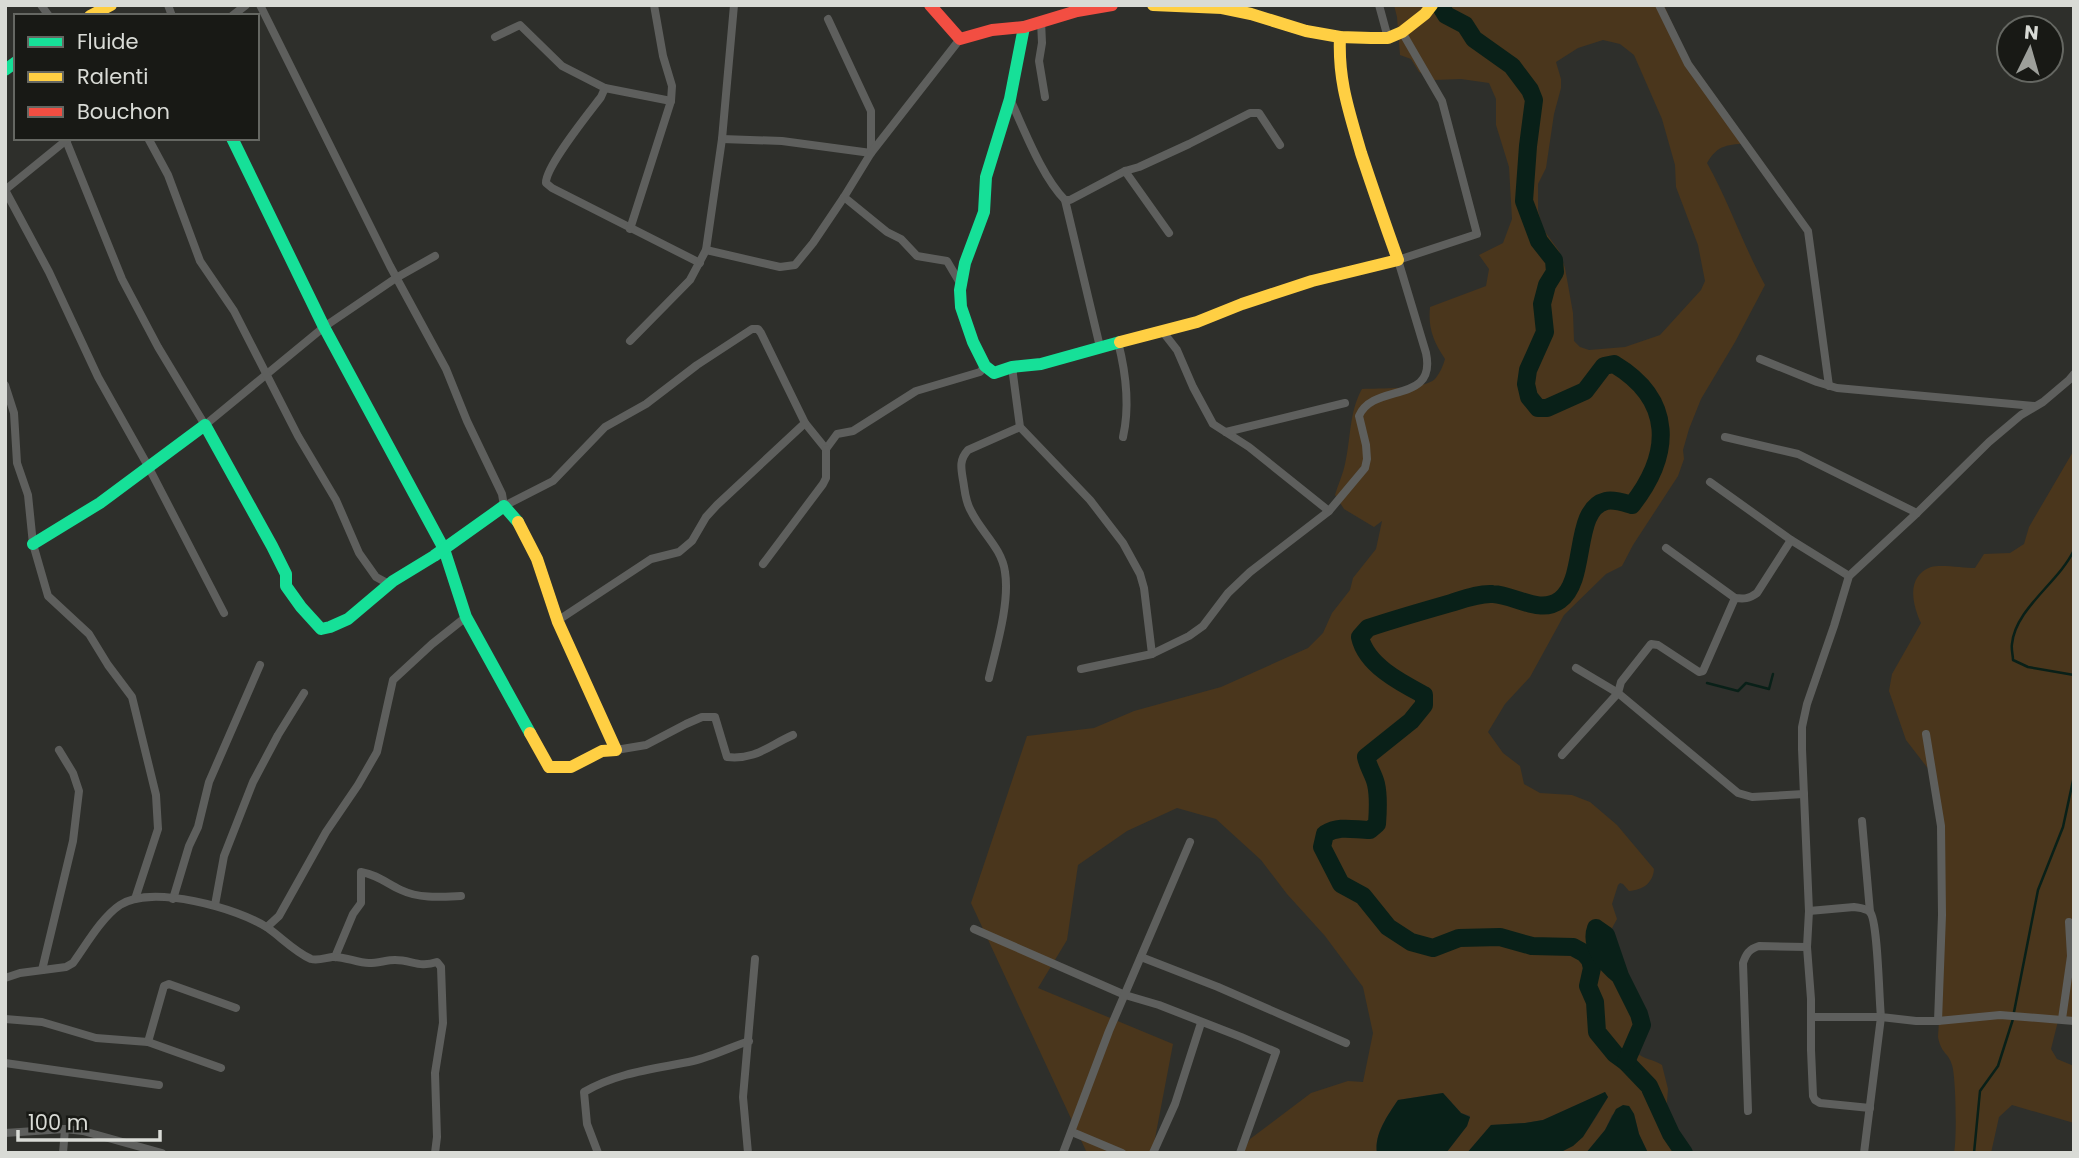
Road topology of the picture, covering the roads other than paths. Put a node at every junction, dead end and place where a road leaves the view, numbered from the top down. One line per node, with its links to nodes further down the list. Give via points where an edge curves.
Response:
1 (111, 5): 12 (street)
2 (260, 5): 42 (street)
3 (654, 5): 24 (street, via 672,86)
4 (734, 5): 25 (street)
5 (930, 5): 20 (street)
6 (1112, 5): 14 (street)
7 (1153, 5): 10 (street)
8 (1379, 5): 19 (street)
9 (1659, 5): 55 (street, via 1688,64 1808,231)
10 (1222, 6): 18 (street)
11 (1428, 10): 16 (street)
12 (94, 14)
13 (828, 19): 31 (street, via 871,111)
14 (1041, 21): 15 (street); 22 (street, via 1039,61)
15 (1024, 27): 20 (street); 23 (street)
16 (1402, 32): 19 (street); 40 (street, via 1441,101 1477,234)
17 (495, 37): 21 (street, via 520,25 562,66)
18 (1340, 37): 19 (street); 40 (street, via 1343,93)
19 (1388, 38)
20 (960, 39): 31 (street)
21 (605, 88): 24 (street); 36 (street, via 559,153 546,183)
22 (1045, 97)
23 (1010, 99): 35 (street); 43 (street, via 986,177 984,212)
24 (671, 101): 36 (street)
25 (722, 139): 31 (street, via 782,141); 38 (street)
26 (66, 140): 33 (street)
27 (67, 140): 59 (street, via 122,279)
28 (149, 140): 52 (street, via 168,175 200,261 234,311)
29 (233, 140): 44 (street)
30 (1280, 145): 32 (street, via 1259,113 1250,113)
31 (871, 153): 34 (street)
32 (1125, 171): 35 (street); 37 (street)
33 (5, 190): 65 (street)
34 (844, 197): 38 (street, via 795,265 779,267); 43 (street, via 917,256 947,261)
35 (1065, 200): 48 (street)
36 (630, 229): 41 (street)
37 (1169, 233)
38 (706, 250): 41 (street)
39 (435, 256): 42 (street)
40 (1398, 260): 45 (street, via 1312,281); 68 (street, via 1426,354 1425,377 1417,386 1381,397 1360,412 1365,468)
41 (700, 263): 46 (street, via 681,290)
42 (396, 278): 44 (street); 67 (street, via 446,369)
43 (961, 285): 50 (street, via 961,307)
44 (324, 327): 52 (street); 73 (street)
45 (1163, 332): 47 (street); 61 (street, via 1177,350 1213,424)
46 (630, 341)
47 (1118, 342): 48 (street); 62 (street, via 1127,417)
48 (1100, 347): 51 (street, via 1041,364)
49 (1760, 359): 55 (street)
50 (985, 366): 51 (street, via 994,373); 64 (street, via 980,372 916,391 853,431 837,434)
51 (1012, 367): 60 (street)
52 (266, 374): 59 (street); 76 (street, via 336,500 359,553 376,577)
53 (2074, 374): 57 (street)
54 (5, 385): 71 (street, via 14,413 17,463 28,495)
55 (1829, 386): 57 (street)
56 (1345, 403): 61 (street)
57 (2034, 406): 69 (street, via 1989,442)
58 (805, 423): 64 (street); 67 (street, via 761,333 752,329 646,404 605,427 553,481); 80 (street, via 717,505 679,552 651,559)
59 (205, 425): 65 (street); 76 (street, via 272,546 286,575 286,586 321,629 343,621)
60 (1020, 427): 81 (street, via 1090,500 1123,543 1144,588); 85 (street, via 968,450 961,464 966,501 1002,558 1006,573 1002,627)
61 (1226, 432): 68 (street)
62 (1123, 437)
63 (1725, 437): 69 (street, via 1805,457)
64 (826, 449): 74 (street, via 823,484)
65 (148, 466): 71 (street, via 98,505); 78 (street)
66 (1710, 481): 70 (street)
67 (505, 506): 73 (street); 80 (street, via 528,539)
68 (1329, 511): 81 (street, via 1250,572 1203,626)
69 (1917, 513): 75 (street)
70 (1791, 540): 75 (street); 77 (street, via 1757,593)
71 (33, 544): 97 (street, via 48,596 89,634 132,697 158,811 158,829)
72 (1666, 548): 77 (street)
73 (444, 549): 76 (street); 79 (street)
74 (763, 564)
75 (1849, 576): 93 (street, via 1802,727)
76 (389, 584)
77 (1735, 598): 87 (street, via 1703,671 1654,643 1621,682)
78 (224, 613)
79 (466, 617): 91 (street, via 549,767 571,767 602,751); 103 (street, via 393,680 377,752 279,916)
80 (557, 621): 91 (street)
81 (1152, 654): 84 (street)
82 (260, 665): 98 (street, via 209,782)
83 (1576, 668): 87 (street)
84 (1081, 669)
85 (989, 678)
86 (304, 693): 99 (street, via 253,782 224,856)
87 (1618, 693): 92 (street); 93 (street, via 1738,793 1752,797)
88 (1926, 734): 117 (street, via 1941,827)
89 (793, 735): 91 (street, via 756,755 727,757 715,717 702,718 646,744)
90 (58, 750): 109 (street, via 76,781 78,801 66,876)
91 (616, 750)
92 (1562, 755)
93 (1804, 794): 100 (street)
94 (1861, 821): 101 (street)
95 (1190, 842): 107 (street)
96 (461, 896): 106 (street, via 419,896 361,872 361,903)
97 (135, 899): 98 (street); 109 (street, via 110,913 73,963)
98 (173, 899): 99 (street)
99 (215, 905): 103 (street)
100 (1809, 911): 101 (street, via 1854,907); 105 (street)
101 (1870, 912): 114 (street)
102 (2069, 922): 116 (street, via 2071,956)
103 (267, 927): 106 (street, via 315,960)
104 (974, 929): 111 (street)
105 (1807, 947): 113 (street); 127 (street, via 1759,947 1745,955)
106 (335, 957): 133 (street, via 425,966 437,962 441,967 443,1023 435,1073)
107 (1142, 957): 111 (street); 122 (street)
108 (755, 959): 120 (street)
109 (42, 970): 110 (street)
110 (5, 978)
111 (1125, 995): 119 (street); 129 (street)
112 (236, 1008): 121 (street, via 169,984 164,986)
113 (1812, 1017): 114 (street); 126 (street, via 1815,1100)
114 (1881, 1017): 117 (street); 126 (street)
115 (5, 1019): 121 (street, via 42,1021 96,1038)
116 (2062, 1019): 117 (street, via 2000,1015); 118 (street)
117 (1938, 1021)
118 (2074, 1021)
119 (1202, 1023): 138 (street); 139 (street, via 1276,1052)
120 (749, 1041): 134 (street, via 696,1061 628,1073 584,1092 587,1124); 135 (street, via 743,1097)
121 (148, 1042): 124 (street)
122 (1346, 1043)
123 (5, 1063): 125 (street)
124 (221, 1068)
125 (159, 1085)
126 (1870, 1108): 140 (street)
127 (1748, 1111)
128 (65, 1129): 130 (street); 131 (street); 132 (street)
129 (1072, 1132): 136 (street); 137 (street)
130 (5, 1133)
131 (63, 1153)
132 (162, 1153)
133 (435, 1153)
134 (598, 1153)
135 (748, 1153)
136 (1063, 1153)
137 (1122, 1153)
138 (1153, 1153)
139 (1240, 1153)
140 (1864, 1153)

